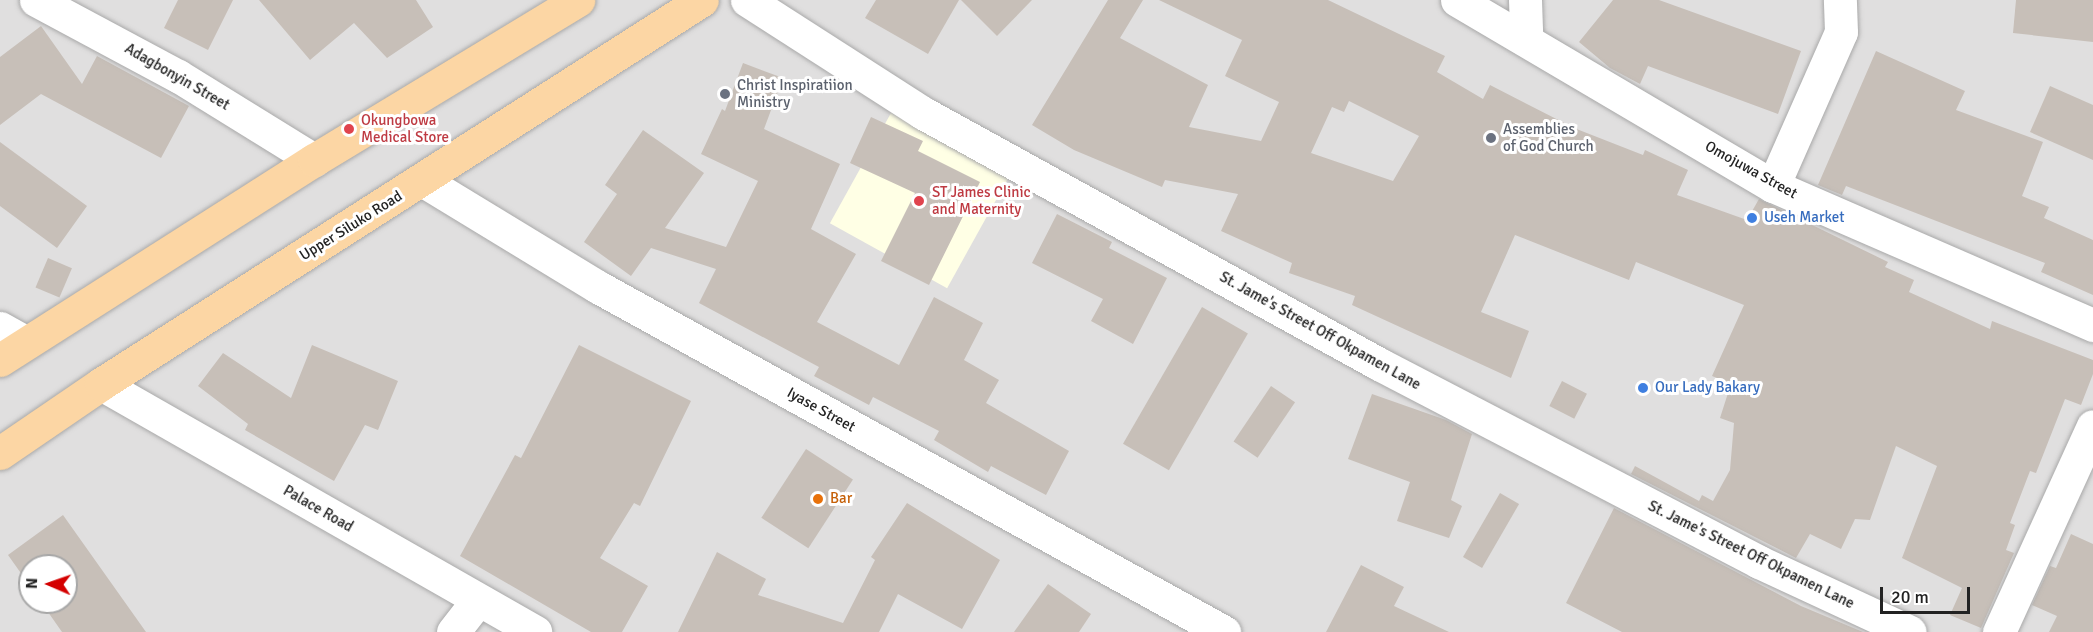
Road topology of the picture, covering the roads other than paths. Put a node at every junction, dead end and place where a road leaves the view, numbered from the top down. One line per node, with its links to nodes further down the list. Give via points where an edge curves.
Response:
1 (36, 0): 9 (street, Adagbonyin Street, via 178,76)
2 (578, 0): 9 (main road)
3 (702, 0): 10 (main road, Upper Siluko Road)
4 (747, 0): 21 (street, St. Jame's Street Off Okpamen Lane, via 923,113 1368,358 1759,562)
5 (1457, 0): 8 (street, Omojuwa Street)
6 (1525, 0): 8 (street)
7 (1840, 0): 11 (street, via 1840,32)
8 (1526, 38): 11 (street, Omojuwa Street)
9 (314, 160): 13 (main road)
10 (422, 180): 14 (main road, Upper Siluko Road); 20 (street, Iyase Street, via 598,287)
11 (1773, 186): 12 (street, Omojuwa Street)
12 (2093, 325)
13 (8, 343)
14 (101, 384): 16 (main road, Upper Siluko Road); 17 (street, Palace Road)
15 (2093, 426): 22 (street)
16 (0, 453)
17 (477, 601): 18 (street); 19 (street, Palace Road)
18 (453, 632)
19 (536, 632)
20 (1224, 632)
21 (1910, 632)
22 (1999, 632)

